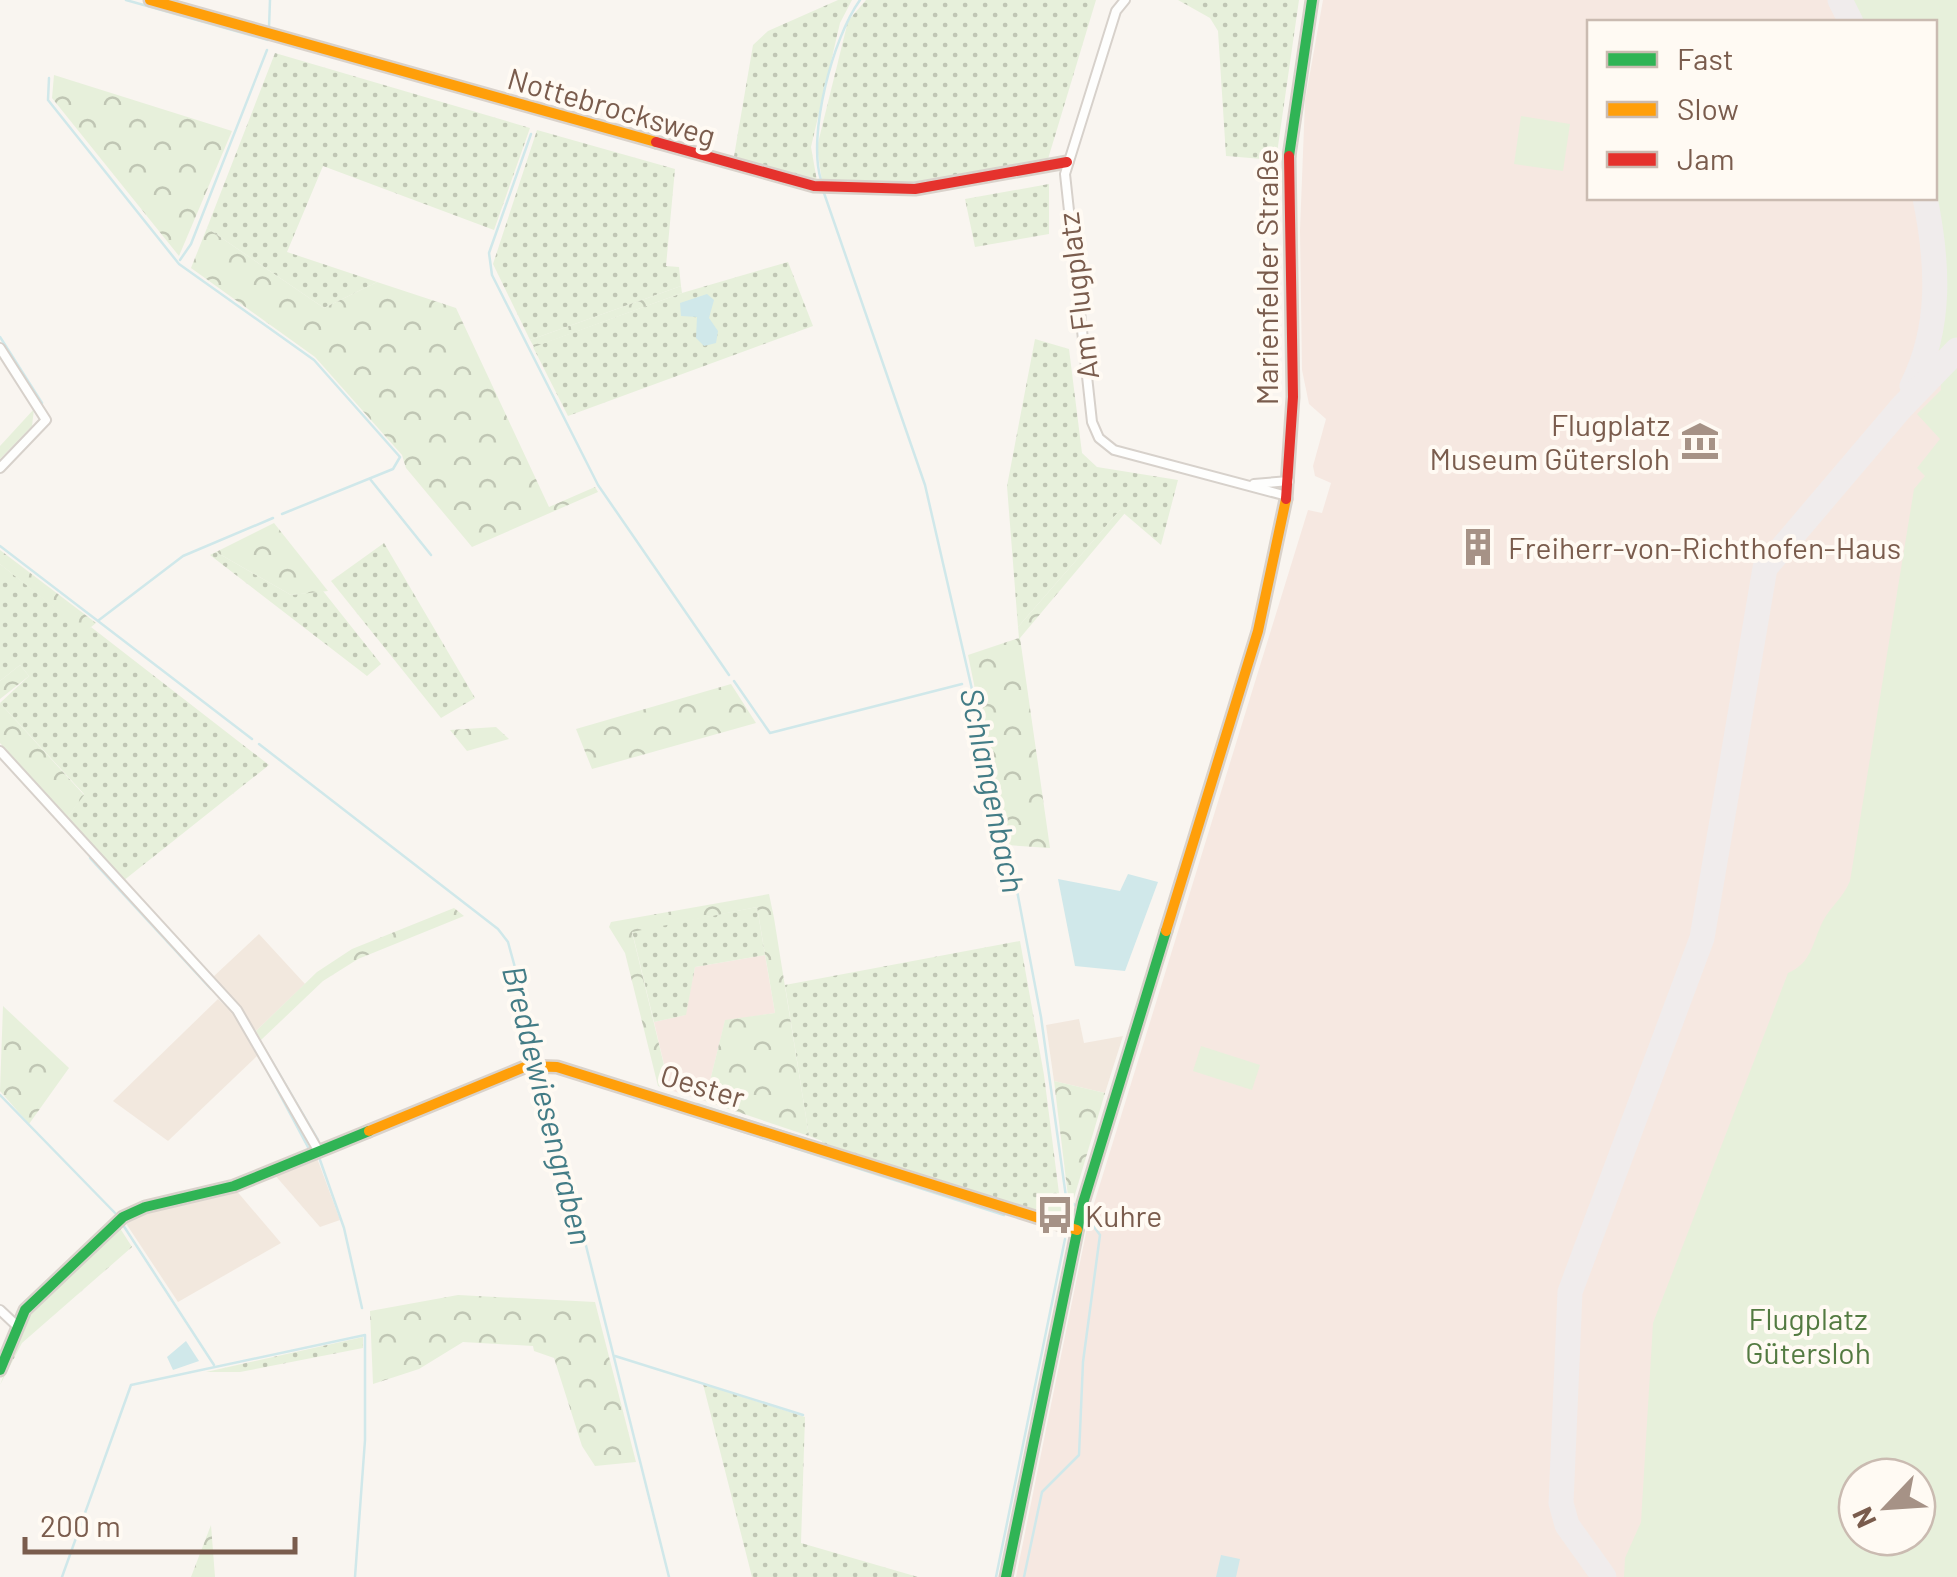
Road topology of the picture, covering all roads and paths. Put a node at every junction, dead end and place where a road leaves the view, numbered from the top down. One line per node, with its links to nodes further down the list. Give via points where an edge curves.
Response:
1 (150, 0): 4 (street, Nottebrocksweg, via 814,186 915,189)
2 (1124, 0): 4 (street, Am Flugplatz)
3 (1312, 0): 7 (street, Marienfelder Straße, via 1287,167)
4 (1067, 162): 8 (street, Am Flugplatz, via 1069,229 1099,438 1130,456)
5 (0, 348): 6 (street, via 46,420)
6 (0, 468)
7 (1290, 481): 8 (street, Am Flugplatz); 9 (street, Marienfelder Straße)
8 (1254, 484): 9 (street, Am Flugplatz)
9 (1288, 496): 12 (street, via 1258,631)
10 (0, 751): 11 (street, via 237,1010)
11 (318, 1150): 12 (street, Oester, via 527,1066 558,1067); 14 (street, Oester, via 234,1186 123,1217 52,1281)
12 (1078, 1224): 16 (street)
13 (0, 1310): 14 (street)
14 (16, 1325): 15 (street, Oester)
15 (0, 1370)
16 (1006, 1577)

